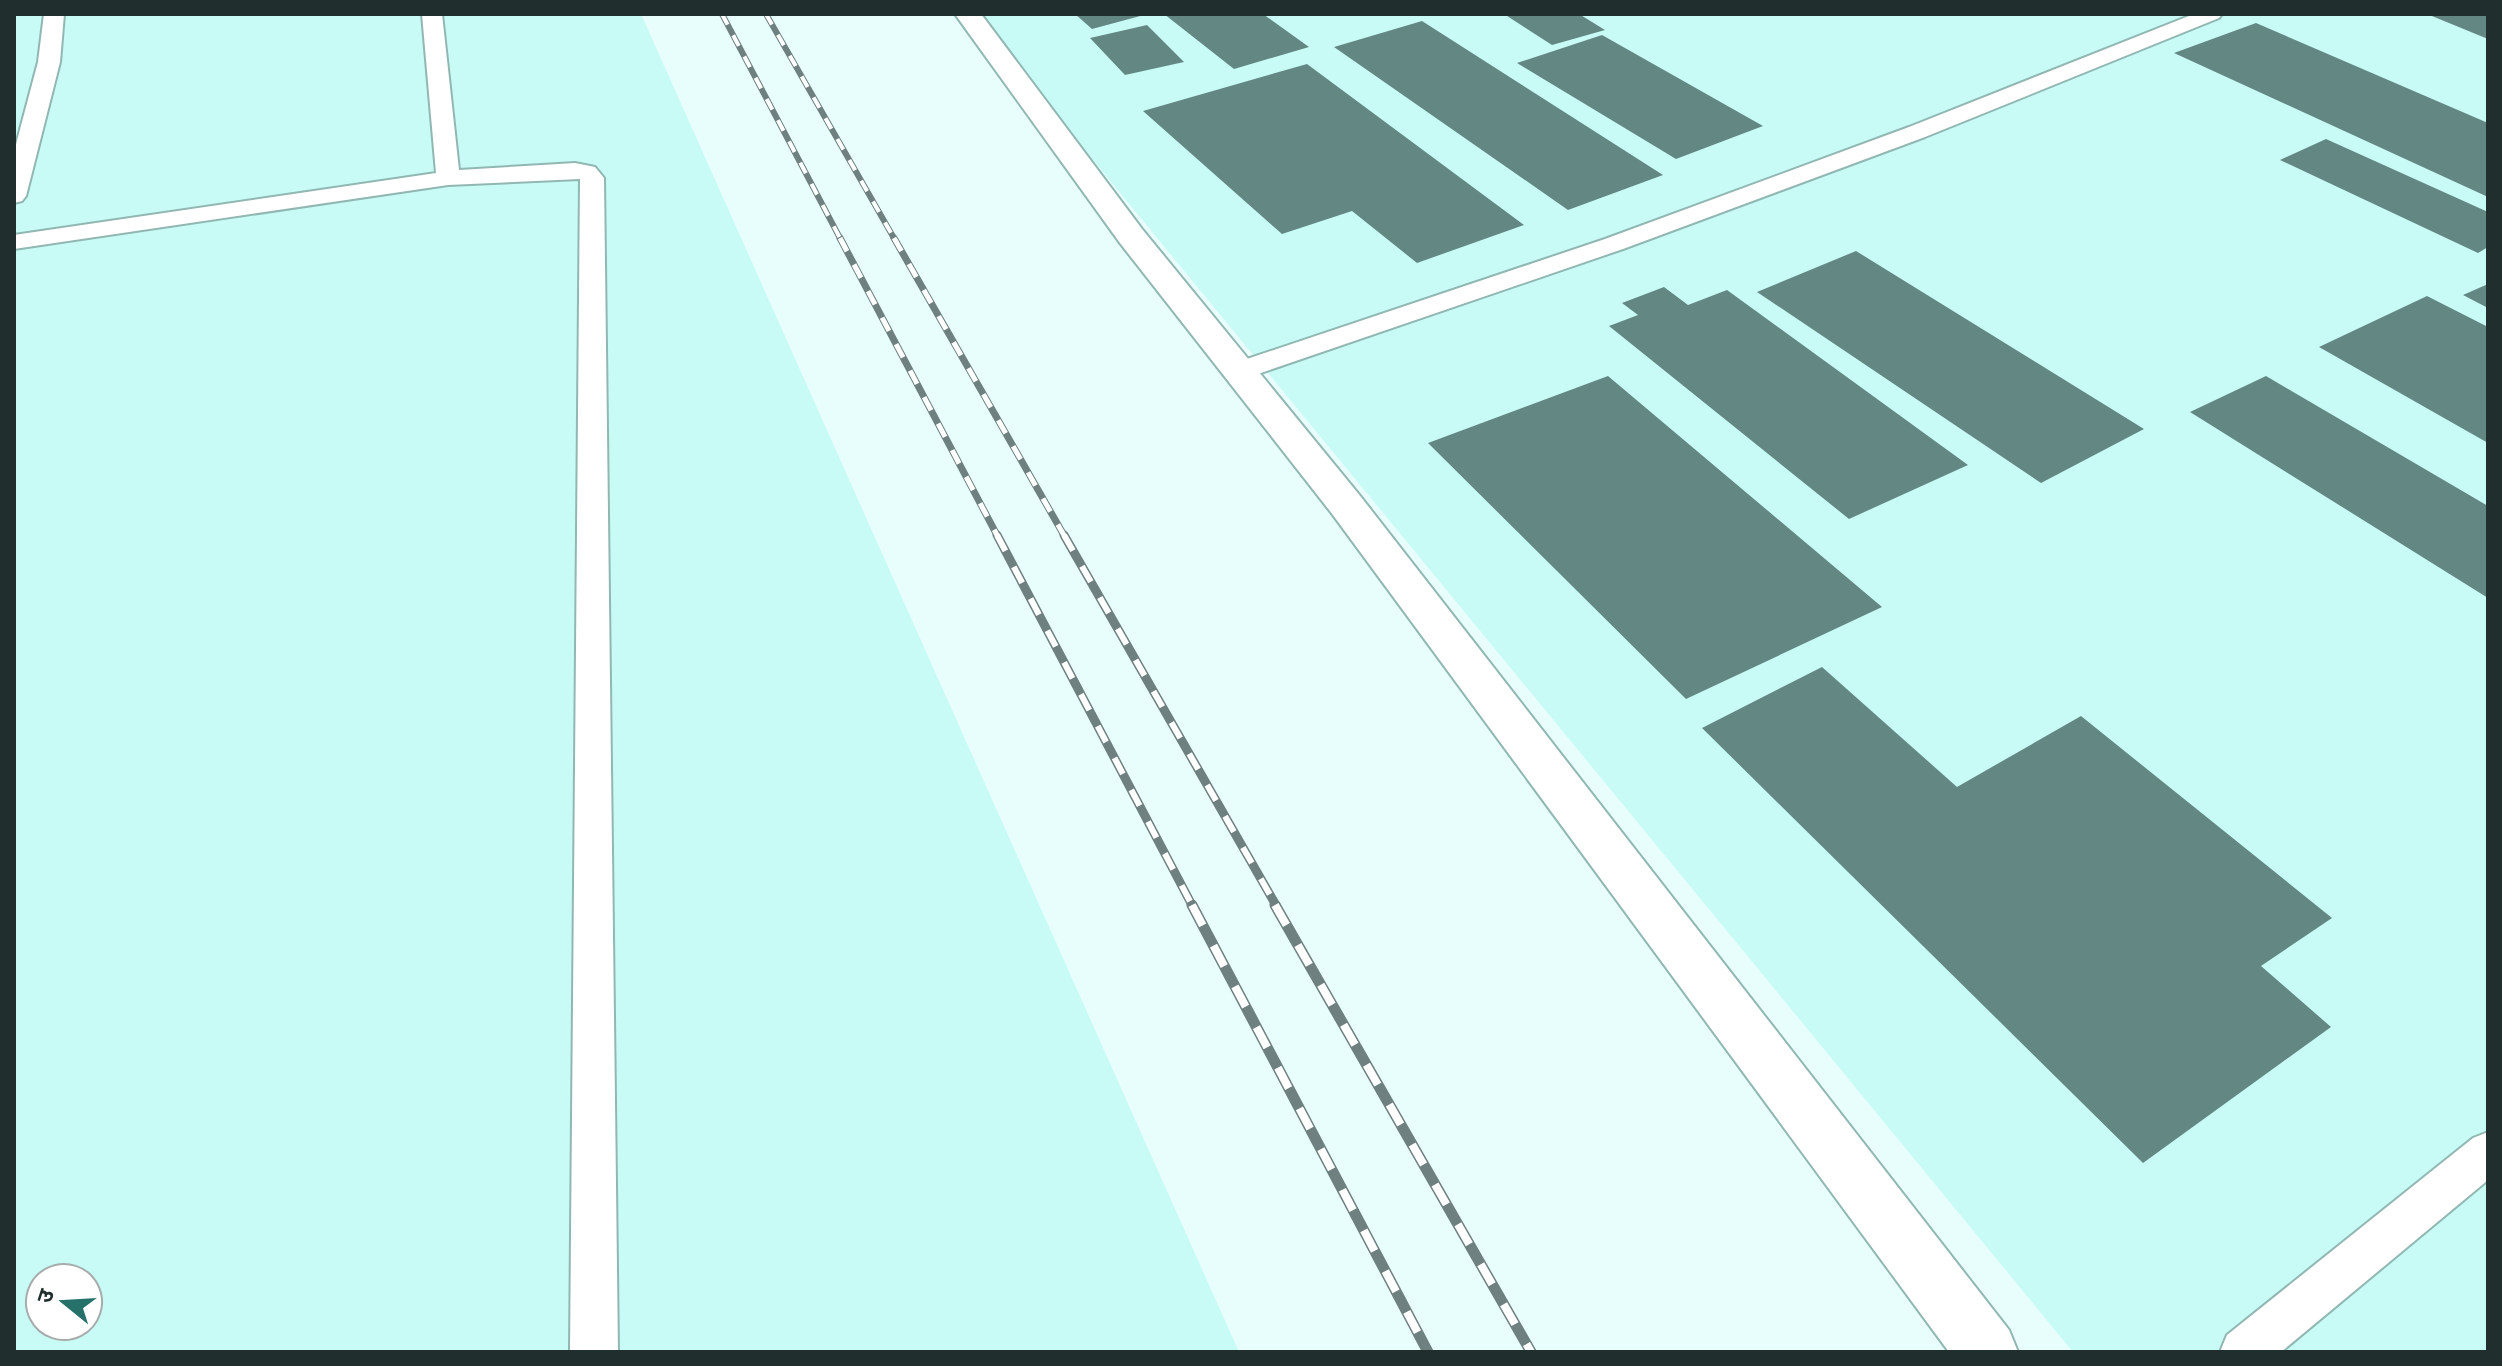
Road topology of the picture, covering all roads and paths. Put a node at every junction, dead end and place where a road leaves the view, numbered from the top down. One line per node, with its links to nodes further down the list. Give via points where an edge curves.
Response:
1 (54, 14): 6 (lane, via 49,62)
2 (432, 14): 5 (lane)
3 (968, 14): 8 (street, via 1131,236)
4 (2212, 14): 8 (lane, via 1917,132 1643,233)
5 (448, 178): 7 (lane); 10 (lane, via 562,170 587,172 592,178)
6 (14, 196)
7 (14, 242)
8 (1239, 371): 11 (street, via 1357,518)
9 (2488, 1153): 12 (lane)
10 (594, 1352)
11 (1987, 1352)
12 (2244, 1352)

